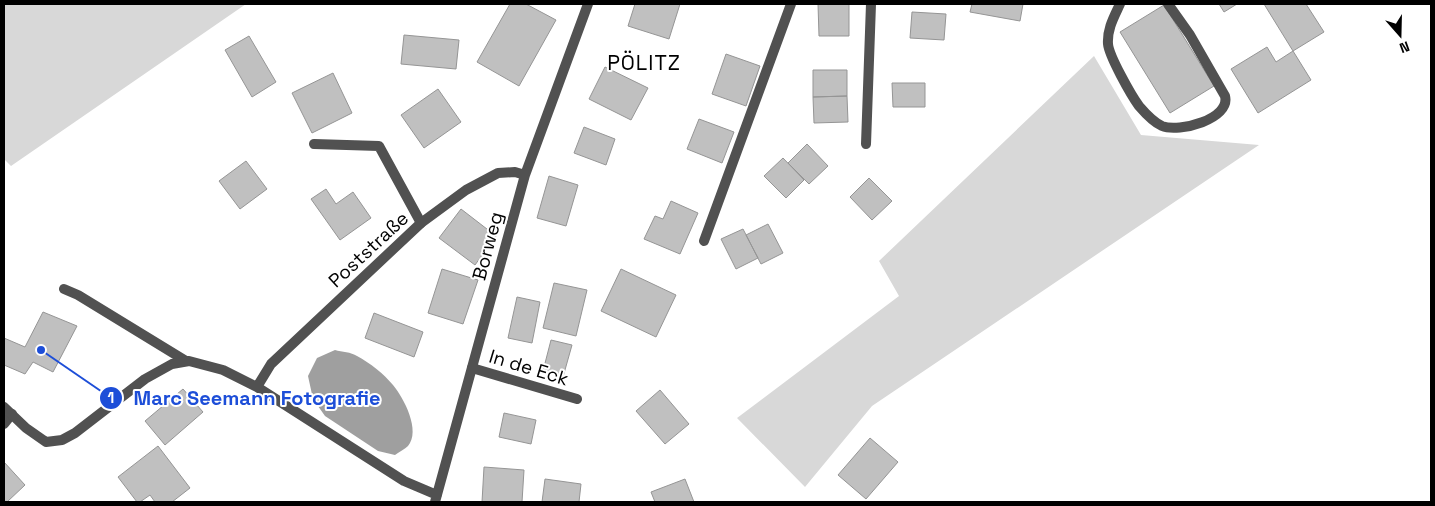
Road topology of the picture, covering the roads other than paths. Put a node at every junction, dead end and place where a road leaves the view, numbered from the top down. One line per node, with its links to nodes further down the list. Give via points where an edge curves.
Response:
1 (588, 4): 8 (street, Borweg)
2 (791, 4): 10 (street)
3 (871, 4): 7 (street)
4 (1120, 4): 5 (street, via 1110,27 1109,51 1138,104 1163,126 1175,128 1203,124 1225,108 1226,96)
5 (1168, 4)
6 (314, 144): 9 (street, via 379,146)
7 (866, 144)
8 (525, 175): 9 (street, Poststraße, via 498,173 466,190); 13 (street, Borweg)
9 (421, 223): 14 (street, Poststraße, via 272,364)
10 (704, 241)
11 (64, 289): 12 (street)
12 (186, 361): 14 (street, via 223,370); 16 (street, via 172,364 145,379 62,440 46,442)
13 (472, 368): 15 (street, In de Eck); 18 (street, Borweg)
14 (257, 387): 18 (street)
15 (577, 399)
16 (8, 410): 17 (street)
17 (4, 424)
18 (436, 499)

